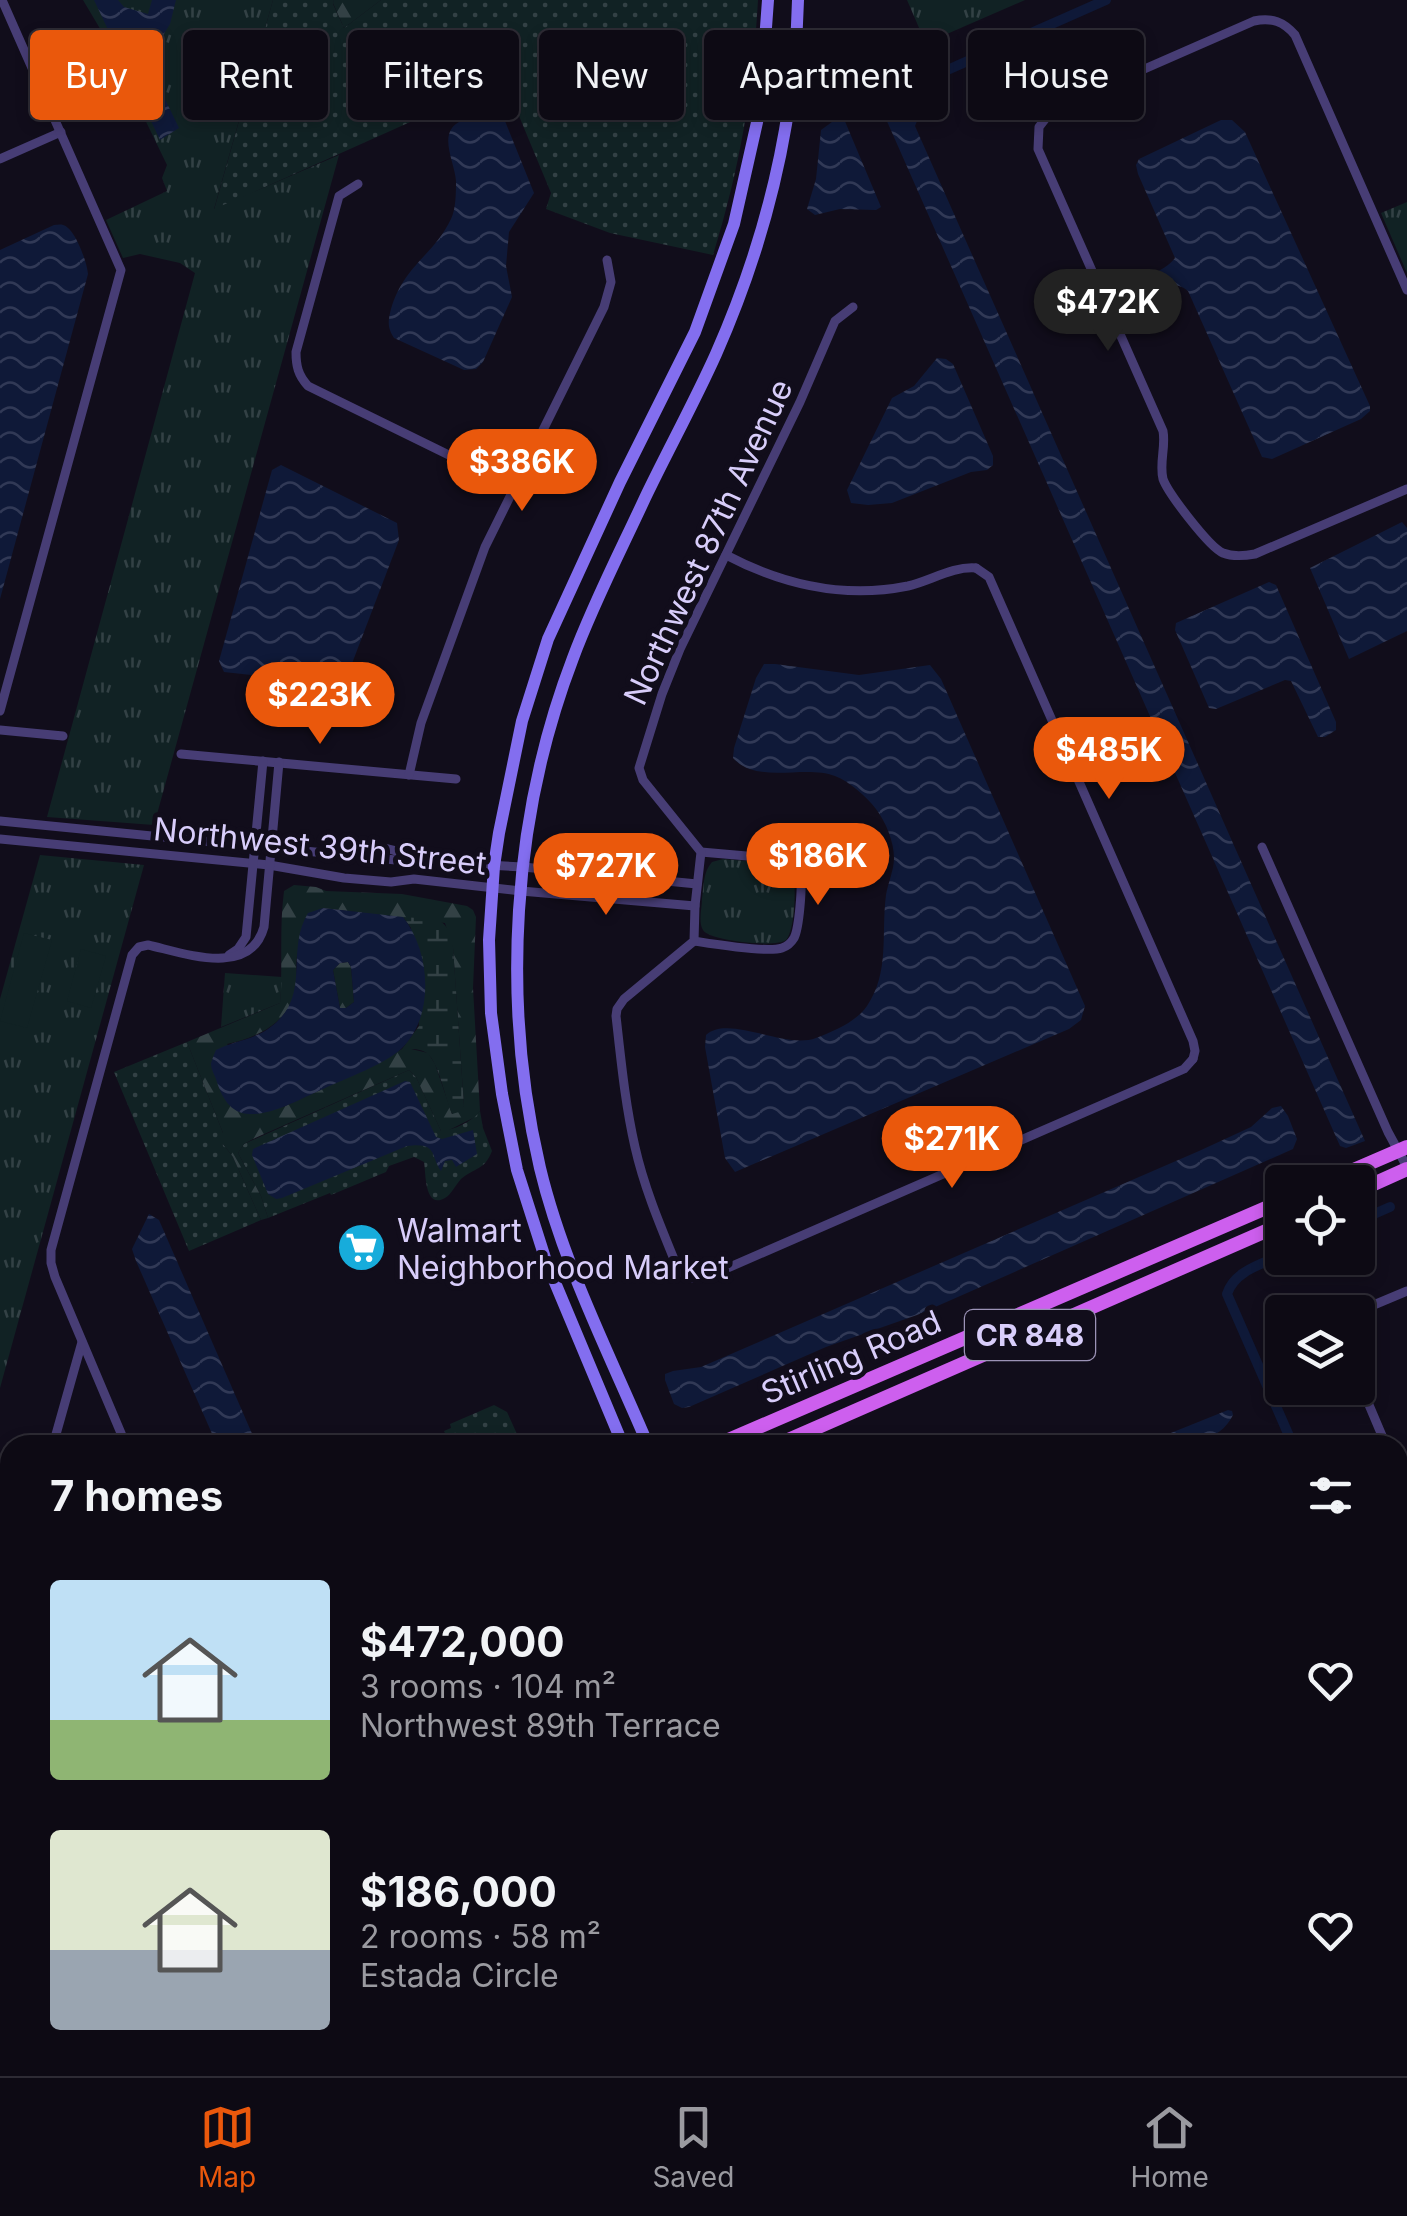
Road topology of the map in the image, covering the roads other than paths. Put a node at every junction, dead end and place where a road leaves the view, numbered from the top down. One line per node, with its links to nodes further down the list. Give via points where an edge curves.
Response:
1 (2, 0): 4 (street)
2 (768, 0): 29 (main road, via 760,108 734,224 695,332 548,639 522,720)
3 (798, 0): 30 (main road, via 788,113 759,242 716,353 573,656 540,770)
4 (61, 132): 5 (street); 13 (street, via 120,275)
5 (0, 159)
6 (358, 184): 10 (street, via 339,196 296,352 300,376 308,386)
7 (607, 260): 10 (street, via 611,282 604,307)
8 (1407, 290): 11 (street, via 1295,35 1278,20 1254,21 1054,110 1039,127 1038,149 1163,431 1164,481 1212,545 1236,556 1254,554)
9 (854, 307): 12 (street, Northwest 87th Avenue, via 834,321)
10 (514, 487): 19 (street, via 449,640)
11 (1407, 489)
12 (726, 555): 26 (street, Northwest 87th Avenue, via 680,649 639,768 640,778); 35 (street, via 784,580 847,591 906,586 978,563 1198,1060 687,1282 636,1150 616,1016 624,999)
13 (0, 712)
14 (0, 730): 15 (street)
15 (63, 736)
16 (180, 754): 17 (street)
17 (263, 761): 18 (street); 23 (street)
18 (278, 762): 19 (street); 25 (street)
19 (409, 775): 20 (street)
20 (456, 780)
21 (0, 821): 23 (street, Northwest 39th Street)
22 (0, 840): 27 (street, Northwest 39th Street)
23 (256, 847): 25 (street, Northwest 39th Street); 27 (street)
24 (1262, 847): 37 (street, via 1388,1132)
25 (271, 849): 28 (street); 29 (street, Northwest 39th Street)
26 (701, 852): 31 (street); 35 (street, via 782,859 799,864 801,881 792,948)
27 (254, 864): 28 (street, Northwest 39th Street); 36 (street, via 246,937)
28 (269, 865): 32 (street, Northwest 39th Street, via 344,878); 36 (street, via 260,941)
29 (494, 866): 30 (street, Northwest 39th Street); 32 (main road)
30 (523, 868): 31 (street, Northwest 39th Street); 33 (main road)
31 (697, 884): 34 (street)
32 (493, 888): 33 (street, Northwest 39th Street); 51 (main road, via 491,1013 518,1176)
33 (521, 892): 34 (street, Northwest 39th Street); 52 (main road, via 520,1041 540,1170)
34 (695, 906): 35 (street)
35 (694, 941)
36 (225, 958): 46 (street, via 148,945 132,955 51,1250)
37 (1403, 1149): 38 (main road); 39 (street)
38 (1366, 1165)
39 (1407, 1168): 40 (main road)
40 (1375, 1183)
41 (1265, 1209): 45 (main road, Stirling Road / CR 848)
42 (1265, 1232): 47 (main road, Stirling Road / CR 848)
43 (1407, 1291): 44 (street)
44 (1375, 1304)
45 (1004, 1322): 47 (main road); 53 (main road, Stirling Road / CR 848)
46 (82, 1342): 49 (street); 50 (street)
47 (1015, 1342): 54 (main road, Stirling Road / CR 848)
48 (1369, 1405): 55 (street)
49 (56, 1435)
50 (122, 1435)
51 (619, 1435)
52 (644, 1435)
53 (740, 1435)
54 (800, 1435)
55 (1382, 1435)

